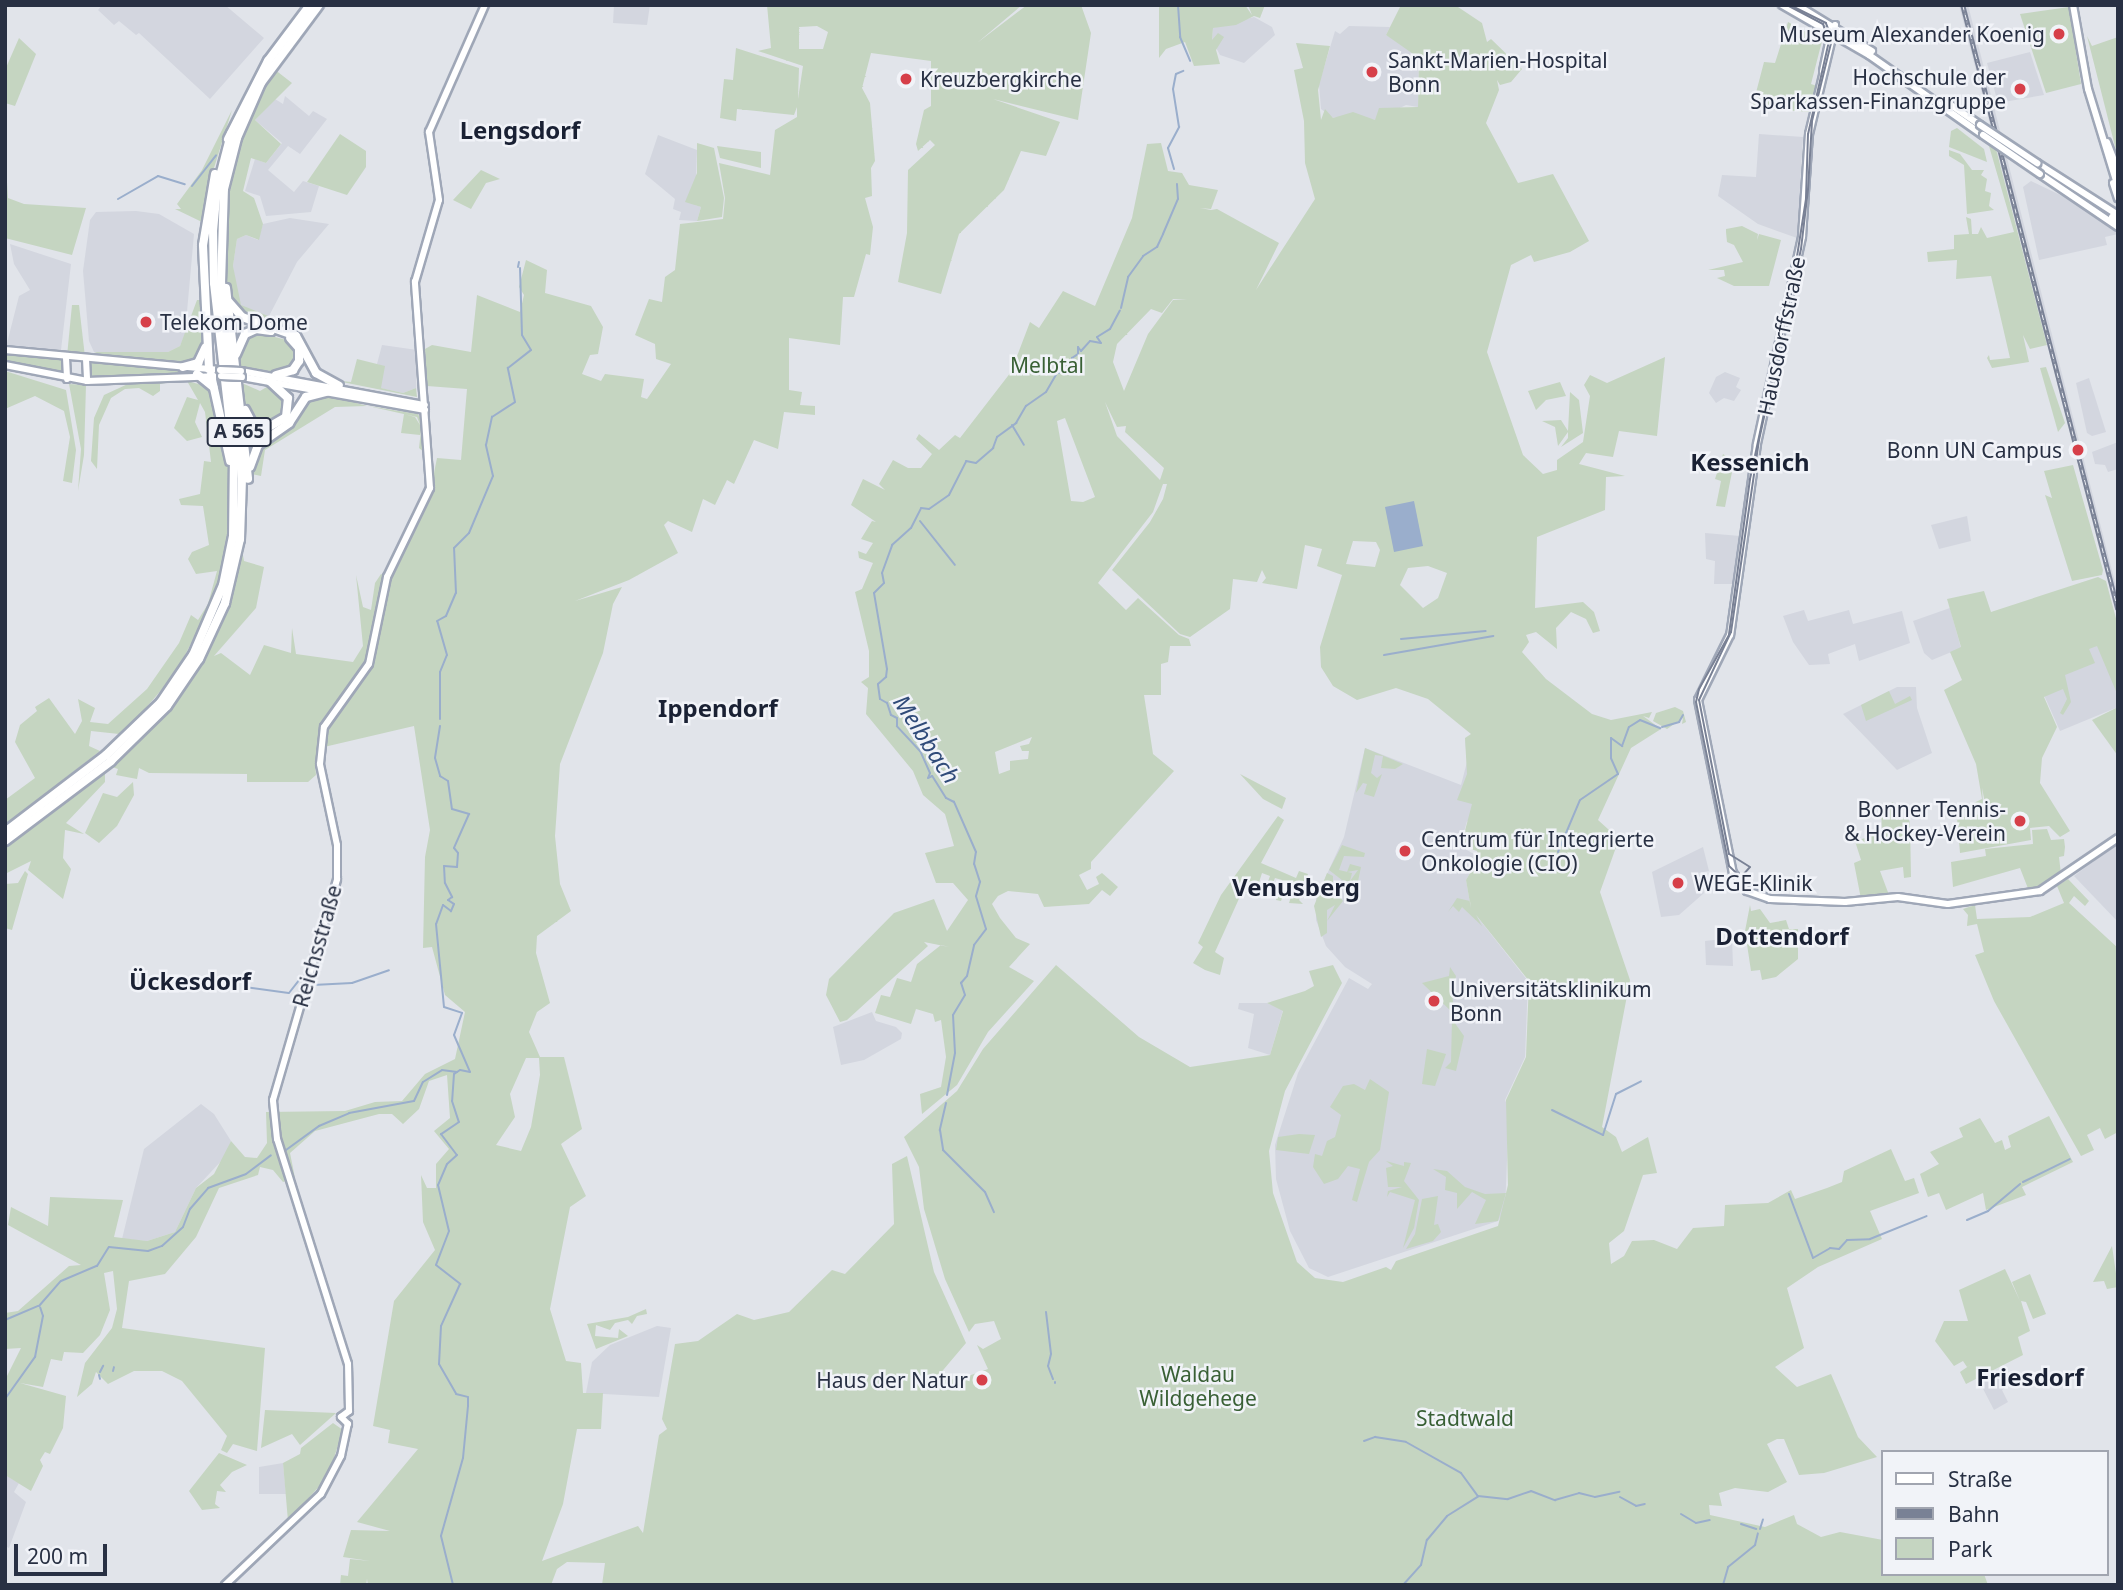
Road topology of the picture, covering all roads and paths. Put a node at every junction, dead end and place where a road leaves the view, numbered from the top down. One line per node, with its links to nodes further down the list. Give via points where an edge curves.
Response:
1 (310, 5): 7 (highway, A 565)
2 (319, 5): 7 (highway, A 565)
3 (485, 5): 38 (main road, Reichsstraße, via 429,126 439,200 415,278)
4 (1782, 5): 8 (main road)
5 (1797, 5): 8 (main road)
6 (2075, 5): 12 (main road); 14 (main road, via 2097,109)
7 (294, 29): 9 (highway, A 565)
8 (1834, 31): 10 (main road); 11 (main road, via 1851,37); 48 (main road, Hausdorffstraße, via 1809,134 1802,237 1756,448 1731,632 1698,700 1737,880 1750,893 1782,901 1898,897 1954,904 2043,890)
9 (284, 42): 13 (highway, A 565, via 251,89); 21 (highway, A 565, via 237,138 224,189)
10 (1911, 83): 11 (main road); 18 (main road, bridge)
11 (1922, 85): 17 (main road, bridge)
12 (2093, 107): 15 (main road); 16 (main road)
13 (231, 134): 23 (highway, via 207,208 203,272); 43 (highway, A 565, via 217,188 214,257)
14 (2118, 170)
15 (2118, 187)
16 (2118, 198): 17 (main road)
17 (2104, 206): 19 (main road)
18 (2100, 215): 19 (main road); 20 (main road)
19 (2116, 218)
20 (2118, 227)
21 (219, 245): 22 (highway); 44 (highway, A 565, via 240,439)
22 (227, 292): 25 (highway); 35 (highway, via 242,317 296,336 316,373)
23 (206, 345): 29 (highway, via 198,363); 30 (highway)
24 (5, 350): 26 (main road)
25 (235, 357): 32 (highway, via 240,339 251,331 286,335 296,344 300,357 293,370); 40 (highway)
26 (66, 358): 27 (main road); 33 (main road)
27 (86, 359): 29 (main road); 34 (main road)
28 (5, 365): 33 (main road)
29 (183, 367): 30 (main road)
30 (215, 372): 31 (main road); 32 (main road, bridge); 36 (highway)
31 (197, 374): 34 (main road); 36 (highway)
32 (273, 378): 35 (main road); 37 (main road); 40 (highway, via 289,402 289,412 280,423 259,426 247,416)
33 (67, 379): 34 (main road)
34 (87, 381)
35 (339, 386): 39 (main road)
36 (213, 387): 43 (highway)
37 (330, 391): 41 (main road); 42 (highway, via 306,397 289,423 263,439 254,452)
38 (423, 391): 39 (main road); 41 (main road, Reichsstraße)
39 (408, 401): 41 (main road)
40 (242, 403): 42 (highway)
41 (425, 408): 50 (main road, Reichsstraße, via 431,468 425,504 387,577 369,664 332,712 321,742 323,784 337,845 337,879 274,1100 276,1139 348,1364 349,1412 354,1418 321,1494)
42 (248, 479): 44 (highway)
43 (235, 485): 45 (highway, A 565, via 229,562 206,632 161,702)
44 (240, 539): 45 (highway, A 565, via 225,603 199,659 167,706)
45 (108, 758): 46 (highway, A 565)
46 (92, 771): 47 (highway, A 565); 49 (highway, A 565)
47 (5, 832)
48 (2118, 838)
49 (5, 842)
50 (225, 1585)

